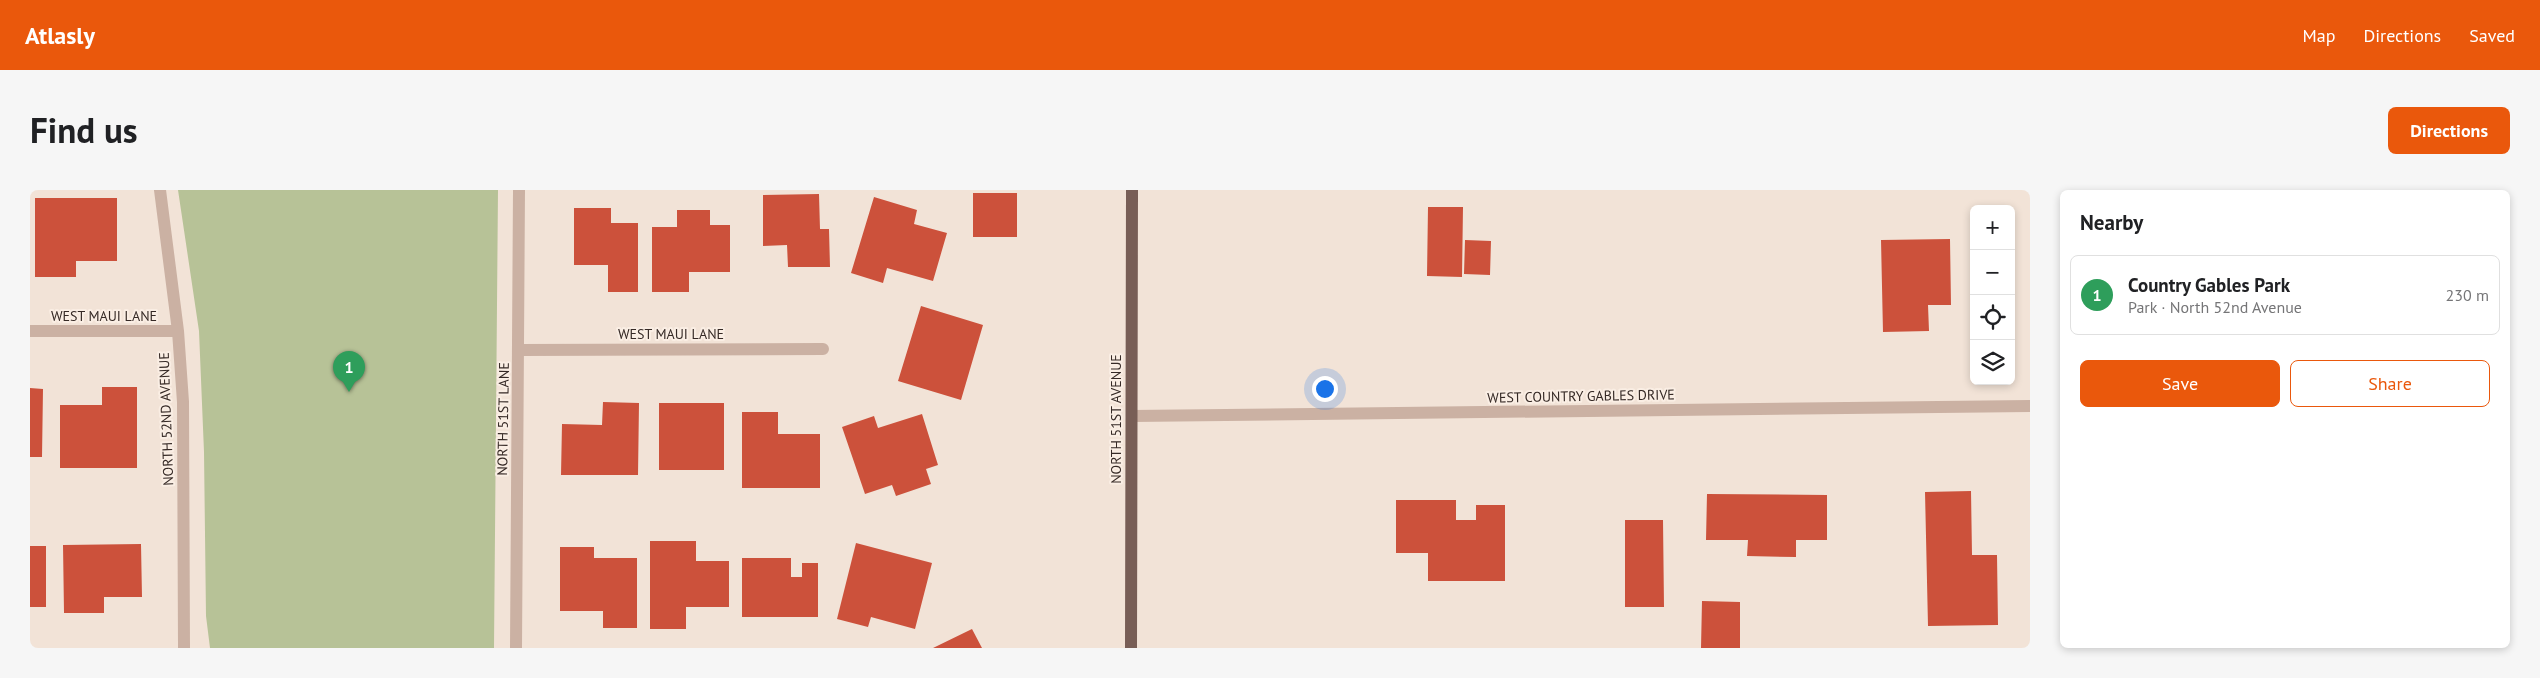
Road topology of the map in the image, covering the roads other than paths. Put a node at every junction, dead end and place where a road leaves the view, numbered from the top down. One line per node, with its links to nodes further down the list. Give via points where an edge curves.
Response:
1 (160, 190): 5 (street, NORTH 52ND AVENUE)
2 (519, 190): 7 (street, NORTH 51ST LANE)
3 (1132, 190): 9 (main road, NORTH 51ST AVENUE)
4 (30, 331): 5 (street, WEST MAUI LANE)
5 (178, 332): 10 (street, NORTH 52ND AVENUE, via 183,402)
6 (824, 349): 7 (street, WEST MAUI LANE)
7 (519, 350): 11 (street, NORTH 51ST LANE)
8 (2030, 406): 9 (street, WEST COUNTRY GABLES DRIVE)
9 (1132, 416): 12 (main road, NORTH 51ST AVENUE)
10 (184, 648)
11 (516, 648)
12 (1130, 648)

